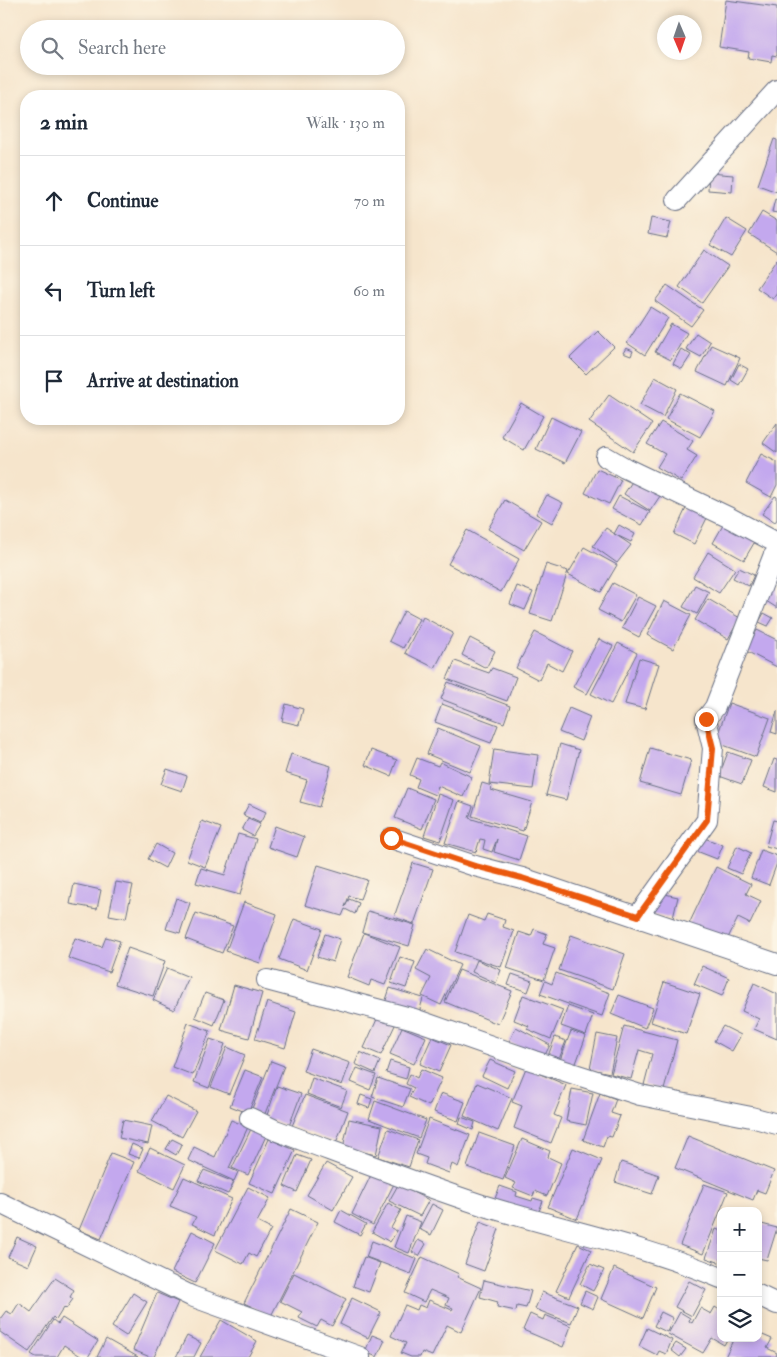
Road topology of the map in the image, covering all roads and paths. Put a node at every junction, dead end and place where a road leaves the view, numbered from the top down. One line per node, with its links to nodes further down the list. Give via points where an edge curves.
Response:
1 (777, 90): 2 (street)
2 (677, 200)
3 (606, 457): 4 (street)
4 (777, 543)
5 (777, 552): 7 (street, via 715,707 706,719 713,748 707,820)
6 (391, 838): 7 (street)
7 (638, 916): 8 (street)
8 (777, 964)
9 (267, 980): 11 (street, via 414,1019 640,1095)
10 (250, 1118): 13 (street, via 275,1130 481,1204 626,1244)
11 (777, 1124)
12 (0, 1204): 16 (street, via 191,1296)
13 (717, 1276)
14 (762, 1297): 15 (street)
15 (777, 1304)
16 (360, 1357)

